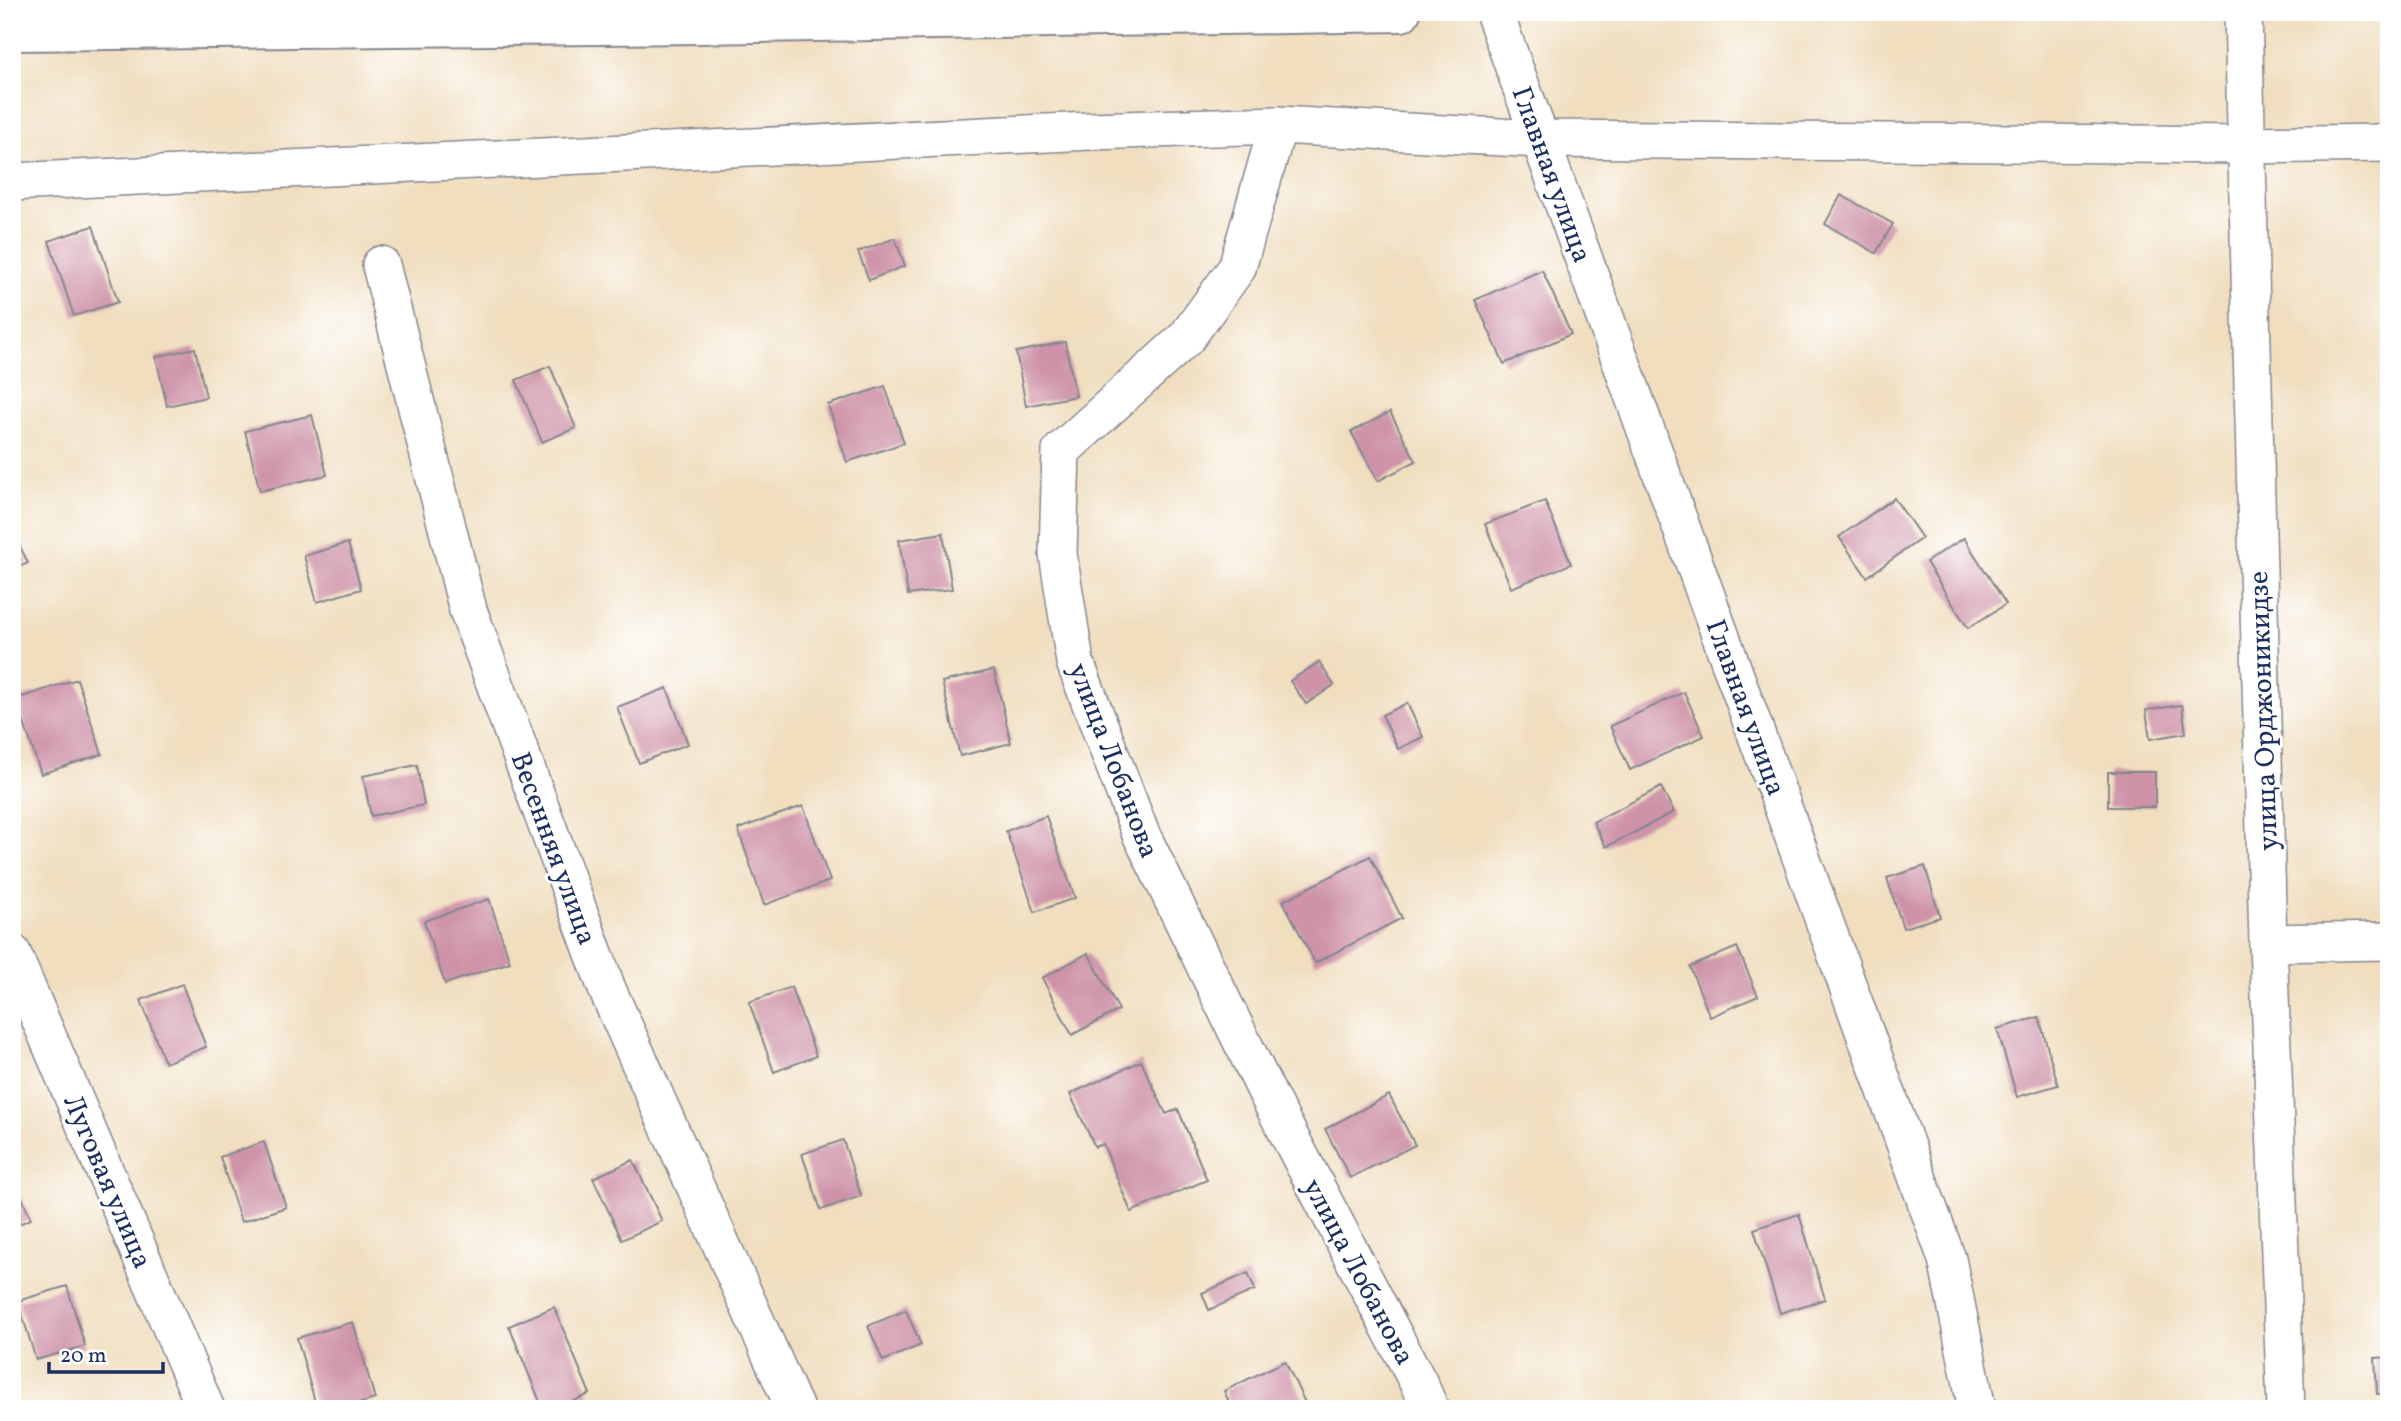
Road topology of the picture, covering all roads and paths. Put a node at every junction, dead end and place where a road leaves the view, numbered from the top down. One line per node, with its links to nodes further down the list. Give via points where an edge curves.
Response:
1 (1401, 12): 4 (main road)
2 (1494, 12): 7 (street, Главная улица)
3 (2243, 12): 9 (street, улица Орджоникидзе)
4 (1358, 13): 5 (main road)
5 (12, 31)
6 (1278, 125): 7 (street); 10 (street); 17 (street, улица Лобанова, via 1237,268 1186,338 1061,451 1058,554 1075,662 1140,832 1268,1096)
7 (1541, 139): 9 (street); 18 (street, Главная улица, via 1947,1259)
8 (2389, 143): 9 (street)
9 (2246, 145): 13 (street, улица Орджоникидзе)
10 (12, 182)
11 (381, 265): 16 (street, Весенняя улица, via 473,624 607,989)
12 (2389, 941): 13 (street)
13 (2268, 943): 19 (street, улица Орджоникидзе)
14 (12, 953): 15 (street, Луговая улица)
15 (205, 1409)
16 (795, 1409)
17 (1430, 1409)
18 (1977, 1409)
19 (2286, 1409)

